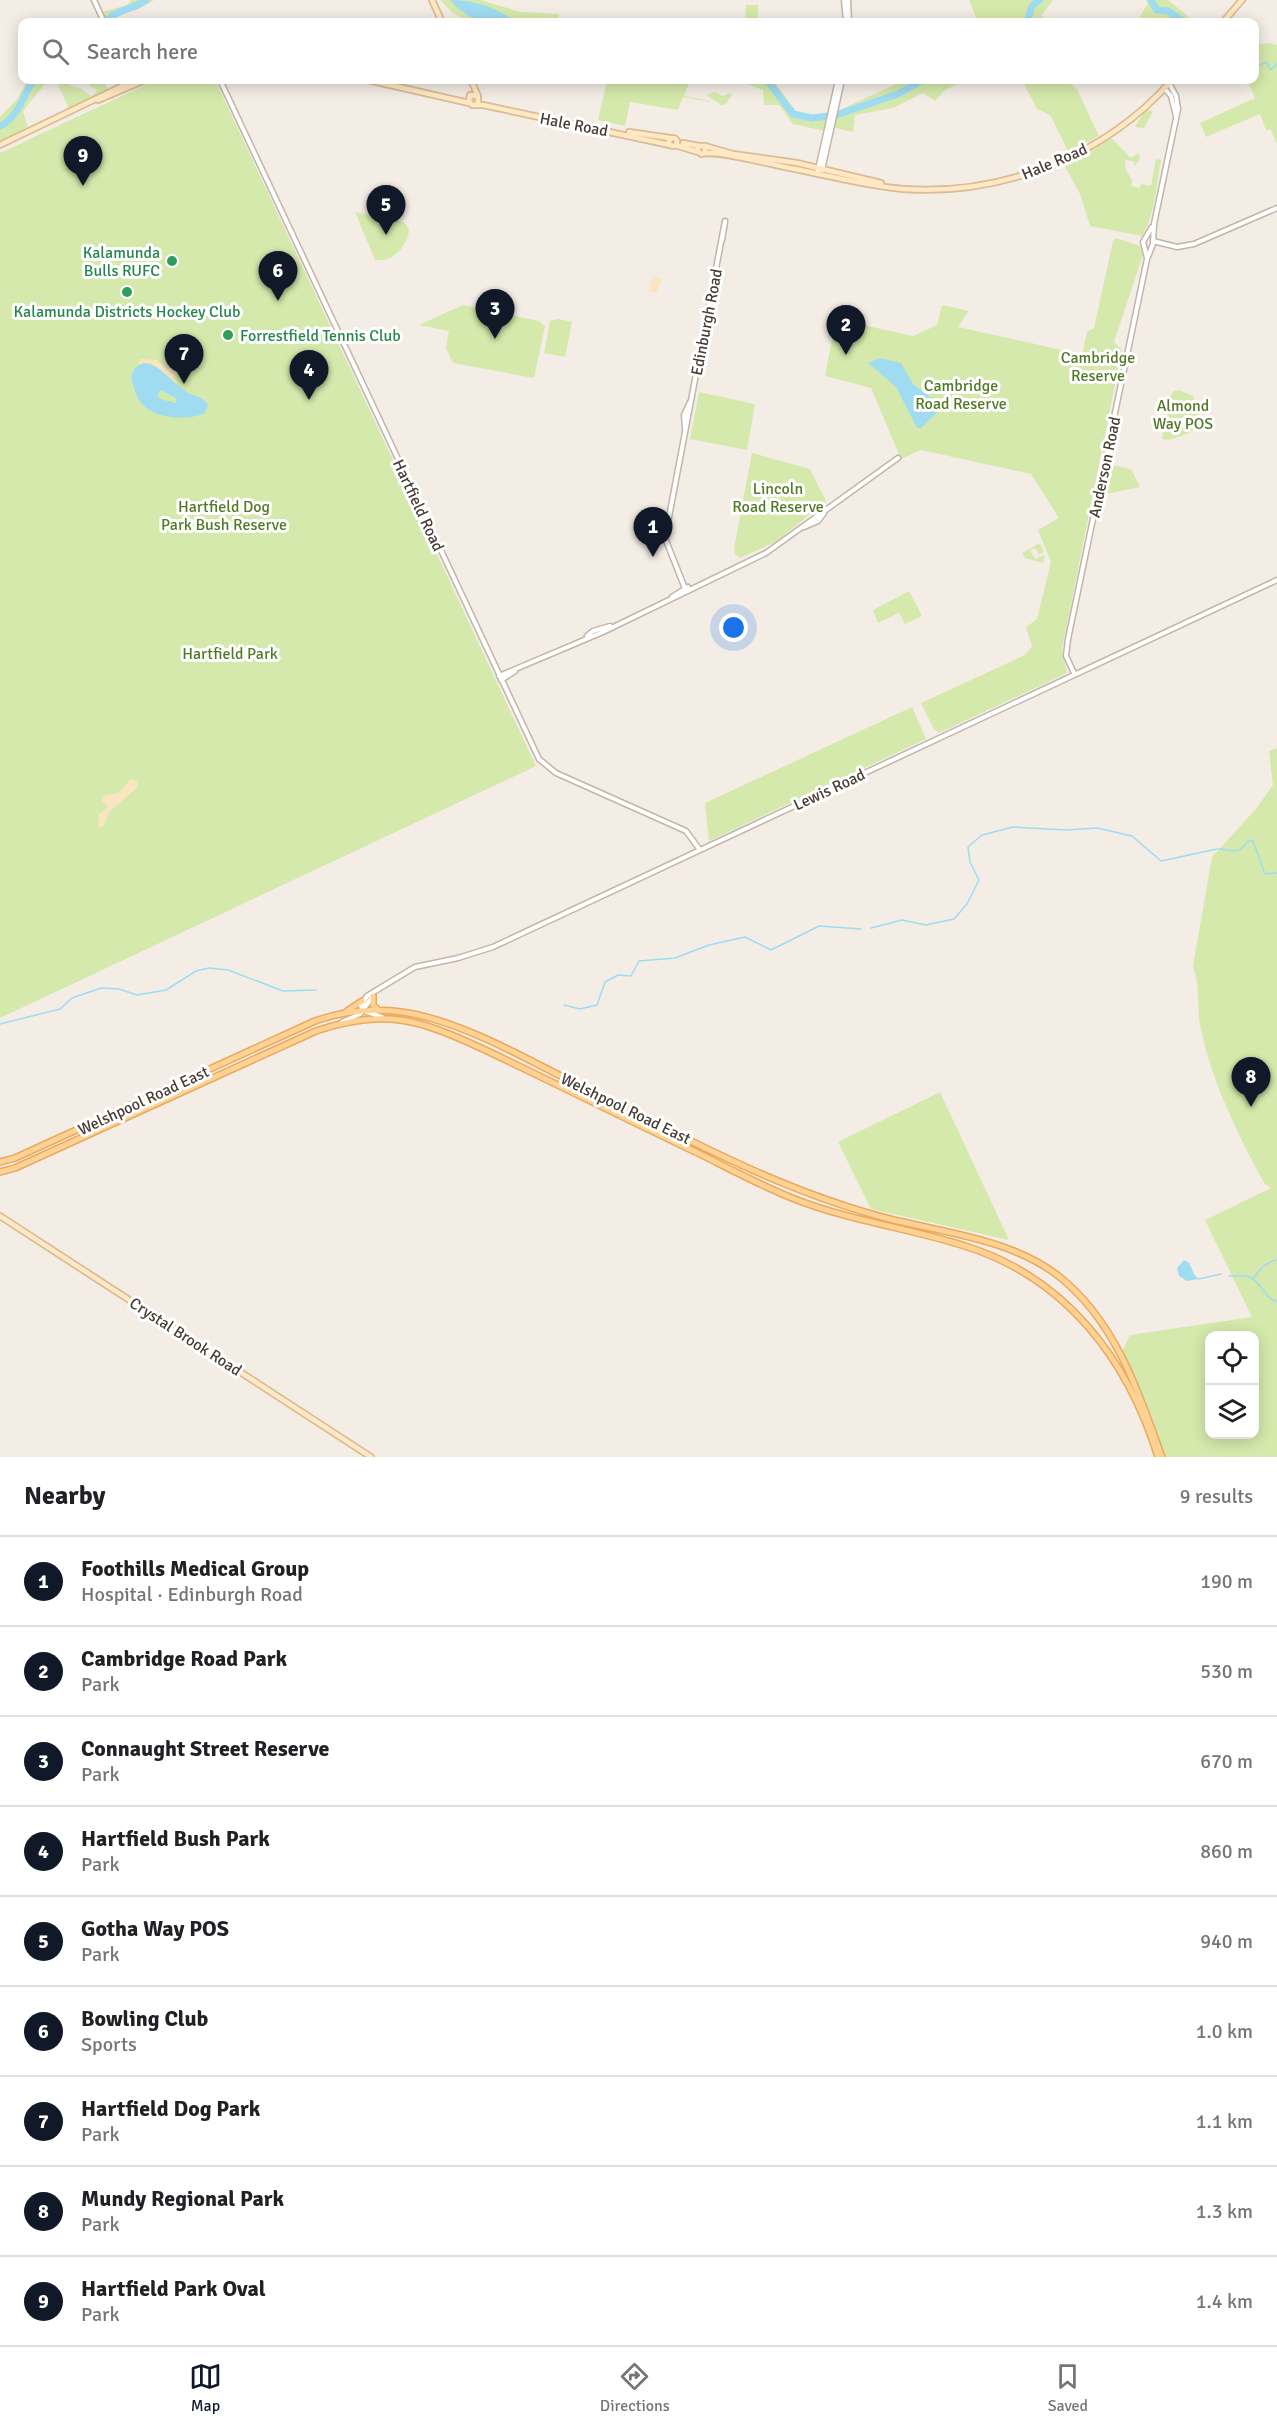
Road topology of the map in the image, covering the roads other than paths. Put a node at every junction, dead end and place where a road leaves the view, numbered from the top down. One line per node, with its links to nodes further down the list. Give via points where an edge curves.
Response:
1 (94, 0): 5 (street)
2 (432, 0): 6 (main road)
3 (846, 0): 7 (street)
4 (1243, 1): 8 (main road)
5 (102, 18)
6 (440, 18)
7 (848, 18)
8 (1227, 18)
9 (126, 84): 23 (main road)
10 (222, 84): 36 (street, Hartfield Road)
11 (387, 84): 19 (main road)
12 (472, 84): 19 (main road)
13 (473, 84): 20 (main road)
14 (839, 84): 24 (street)
15 (839, 84): 24 (street)
16 (1168, 84): 18 (main road, Hale Road)
17 (1172, 84): 21 (street, Anderson Road, via 1177,100)
18 (1164, 88): 21 (street, via 1171,96); 24 (main road, Hale Road, via 1107,135 1032,173 990,184 925,188)
19 (469, 98): 20 (main road); 20 (main road)
20 (479, 100): 22 (main road, Hale Road); 22 (main road, Hale Road, via 539,115 670,138)
21 (1176, 116): 26 (street, Anderson Road)
22 (674, 144): 24 (main road, Hale Road, via 754,155)
23 (0, 145)
24 (820, 171)
25 (1277, 208): 28 (street, via 1194,244 1177,247)
26 (1154, 224): 27 (street, Anderson Road); 28 (street, Anderson Road)
27 (1145, 238): 28 (street); 30 (street, Anderson Road)
28 (1152, 243): 30 (street); 31 (street, Anderson Road)
29 (721, 245): 29 (street, Edinburgh Road, via 723,224 725,221 726,225); 34 (street, Edinburgh Road, via 664,538)
30 (1145, 247): 31 (street, Anderson Road)
31 (1147, 259): 35 (street, Anderson Road, via 1067,646 1066,656)
32 (898, 458): 34 (street, via 766,553)
33 (1277, 580): 35 (street, Lewis Road)
34 (685, 589): 36 (street)
35 (1074, 674): 37 (street, Lewis Road)
36 (500, 678): 37 (street, Hartfield Road, via 539,759 550,770 687,831)
37 (700, 850): 38 (street, Lewis Road, via 493,947 415,967)
38 (379, 989): 39 (street, Lewis Road); 40 (street, Lewis Road)
39 (373, 996): 41 (street, Lewis Road); 42 (main road, via 373,1005)
40 (362, 1001): 41 (street); 43 (main road)
41 (363, 1011): 42 (main road, Welshpool Road East); 43 (main road, Welshpool Road East); 44 (street); 45 (street, Lewis Road)
42 (381, 1011): 46 (main road, Welshpool Road East, via 409,1013 452,1025)
43 (342, 1013): 48 (main road, Welshpool Road East, via 289,1031)
44 (386, 1017): 45 (main road, Welshpool Road East); 47 (main road, Welshpool Road East, via 453,1035)
45 (342, 1022): 49 (main road, Welshpool Road East, via 307,1034)
46 (610, 1100): 47 (main road); 52 (main road, Welshpool Road East, via 774,1180 824,1200 995,1246 1047,1268 1089,1304 1104,1325 1138,1390)
47 (606, 1109): 52 (main road, Welshpool Road East, via 790,1198 968,1247 1036,1280 1069,1305 1108,1350 1140,1408)
48 (0, 1162)
49 (0, 1172)
50 (0, 1216): 51 (main road, Crystal Brook Road)
51 (371, 1457)
52 (1160, 1457)

